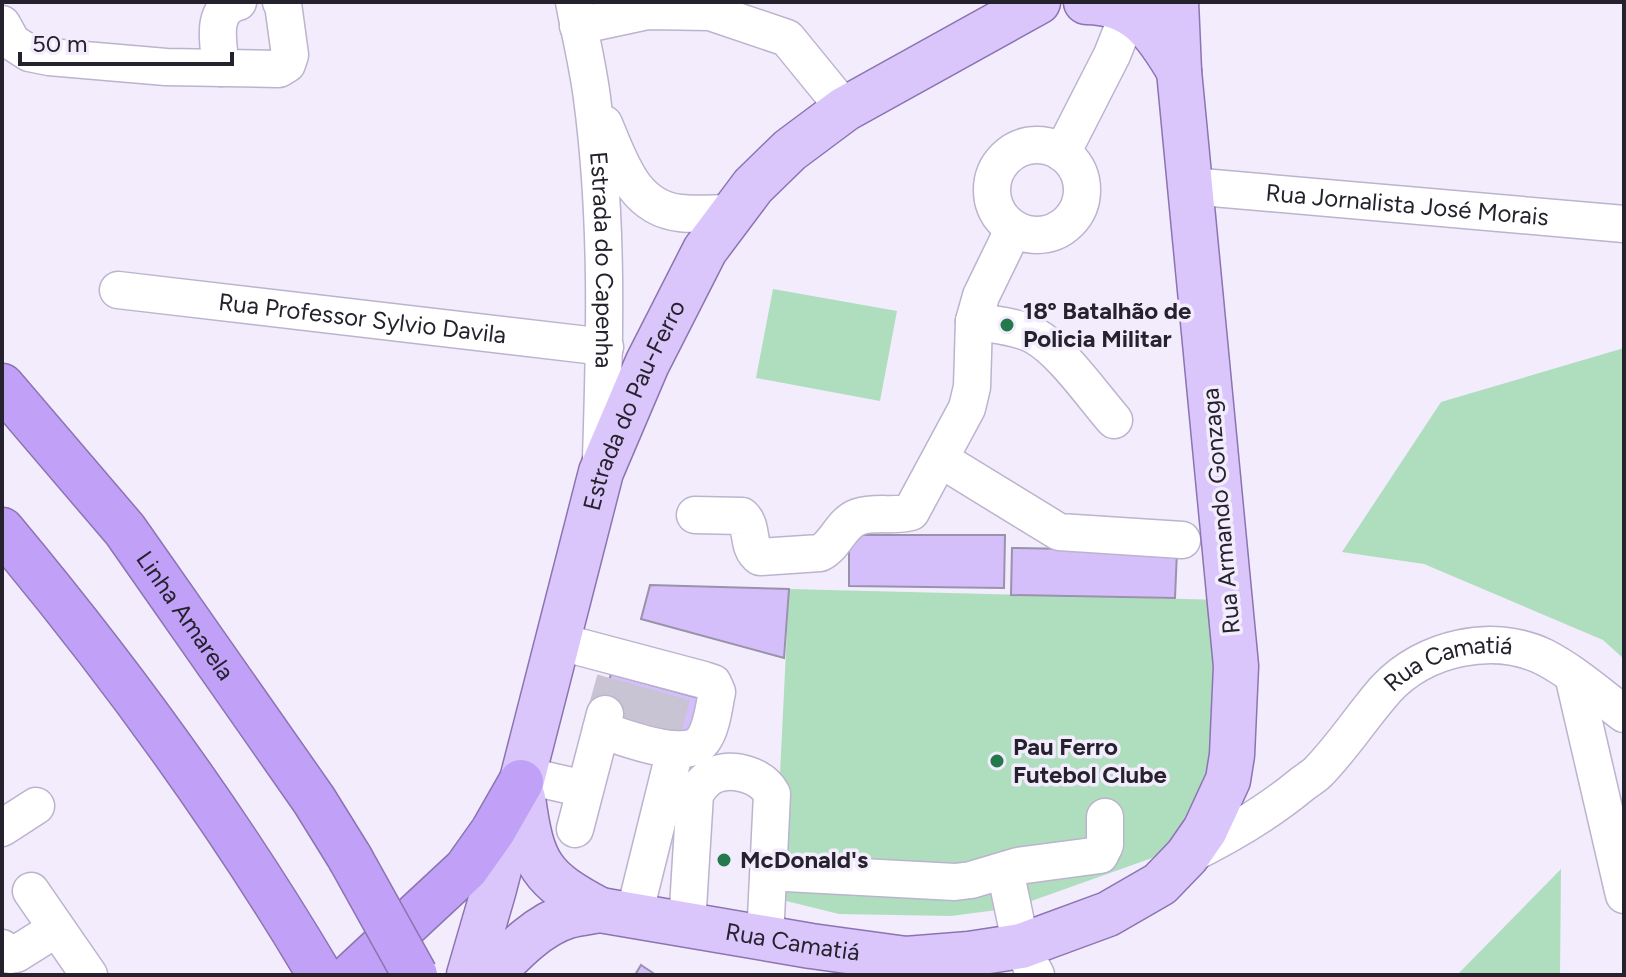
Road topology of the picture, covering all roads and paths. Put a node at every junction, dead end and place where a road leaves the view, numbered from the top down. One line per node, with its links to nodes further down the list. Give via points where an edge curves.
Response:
1 (238, 2): 9 (street, via 218,21)
2 (281, 2): 9 (street, via 287,64 279,69)
3 (1086, 2): 6 (main road)
4 (1176, 2): 10 (main road, Rua Armando Gonzaga)
5 (1044, 3): 12 (main road, Estrada do Pau-Ferro)
6 (1130, 7): 10 (main road, via 1158,36); 13 (street)
7 (576, 14): 11 (street, Estrada do Capenha); 12 (street, via 710,12 787,38)
8 (2, 24): 9 (street, via 12,42 29,53)
9 (221, 68)
10 (1179, 71): 14 (main road, Rua Armando Gonzaga)
11 (592, 97): 15 (street, Estrada do Capenha, via 625,171 649,203 682,214); 20 (street, Estrada do Capenha)
12 (845, 109): 15 (main road, Estrada do Pau-Ferro, via 790,150)
13 (1062, 153): 17 (street, via 1075,165 1081,181 1075,215 1047,235); 17 (street, via 1028,146 999,166 992,201)
14 (1190, 186): 16 (street, Rua Jornalista José Morais); 33 (main road, Rua Armando Gonzaga, via 1236,666)
15 (731, 213): 24 (main road, Estrada do Pau-Ferro, via 673,308)
16 (1624, 224)
17 (1013, 230): 19 (street)
18 (118, 290): 20 (street, Rua Professor Sylvio Davila)
19 (974, 321): 22 (street, via 1038,337); 23 (street, via 967,408)
20 (605, 347): 24 (street, Estrada do Capenha)
21 (2, 386): 54 (highway, Linha Amarela, bridge, via 125,530 314,800)
22 (1114, 420)
23 (940, 459): 25 (street, via 911,512 858,517 820,553 760,557 752,550 742,516); 27 (street, via 1059,532)
24 (601, 472): 28 (main road, Estrada do Pau-Ferro)
25 (695, 515)
26 (2, 530): 52 (highway, via 190,774)
27 (1182, 540)
28 (557, 641): 31 (street, via 646,674 713,683 717,692 702,743 695,747); 32 (main road, Estrada do Pau-Ferro)
29 (1573, 675): 30 (street, Rua Camatiá); 34 (street, Rua Camatiá, via 1541,656 1508,646 1477,644 1444,651 1388,687 1319,772); 44 (street)
30 (1624, 714)
31 (637, 733): 35 (street); 45 (street)
32 (522, 779): 35 (street); 45 (main road, via 535,858 566,892); 53 (highway, via 466,869); 55 (main road, Estrada do Pau-Ferro)
33 (1228, 780): 34 (street, via 1277,792); 40 (main road, Rua Camatiá)
34 (1300, 786): 40 (street, Rua Camatiá, via 1228,836)
35 (585, 789): 39 (street)
36 (36, 806): 38 (street)
37 (1105, 817): 41 (street, via 1100,855)
38 (2, 828)
39 (575, 829)
40 (1187, 856): 50 (main road, Rua Camatiá, via 1160,884)
41 (1005, 870): 42 (street, via 955,882); 50 (street)
42 (786, 873)
43 (31, 891): 47 (street)
44 (1624, 895)
45 (617, 912): 46 (main road, Rua Camatiá); 56 (main road, Rua Camatiá, via 566,916 512,952)
46 (687, 924): 48 (main road, Rua Camatiá); 48 (street, via 695,794 716,774 748,774 772,794)
47 (56, 929): 49 (street, via 16,954); 51 (street)
48 (765, 938): 50 (main road, Rua Camatiá, via 906,959 969,954)
49 (2, 948)
50 (1028, 960)
51 (89, 975)
52 (320, 975)
53 (352, 975)
54 (415, 975)
55 (469, 975)
56 (491, 975)

